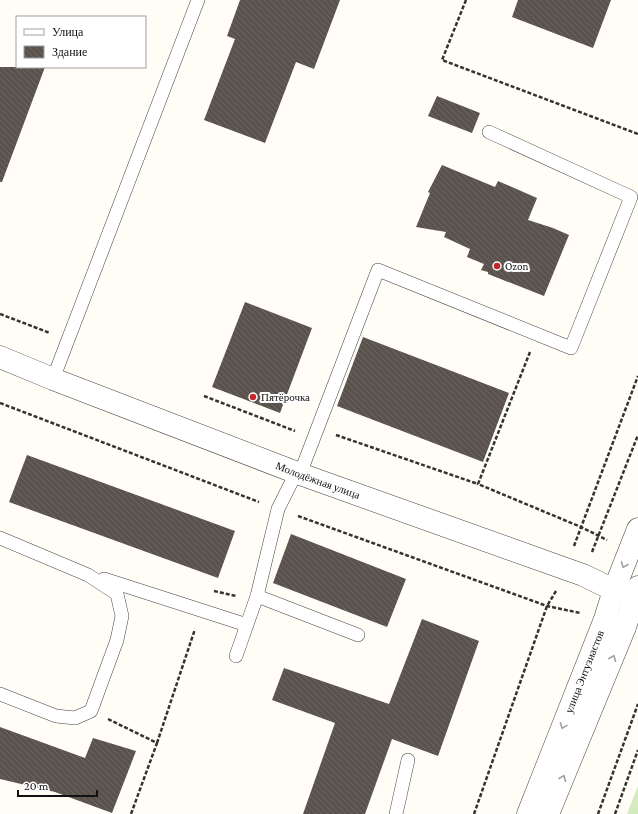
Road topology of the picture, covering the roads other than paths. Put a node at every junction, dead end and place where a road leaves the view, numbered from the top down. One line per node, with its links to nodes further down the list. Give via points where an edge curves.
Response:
1 (198, 0): 4 (lane)
2 (489, 132): 5 (lane, via 631,197 571,348 378,270 318,429)
3 (0, 357): 4 (street, Молодёжная улица)
4 (53, 379): 5 (street, Молодёжная улица)
5 (298, 474): 9 (street, Молодёжная улица, via 574,572); 11 (lane, via 278,509)
6 (638, 529): 9 (street, улица Энтузиастов, one-way to 9)
7 (0, 538): 8 (lane)
8 (88, 575): 12 (lane); 15 (lane, via 117,594 122,616 117,640 91,711 75,718 56,716)
9 (614, 590): 10 (street, Молодёжная улица); 18 (street, улица Энтузиастов, one-way to 18)
10 (637, 594): 19 (street, one-way to 10)
11 (257, 596): 12 (lane); 13 (lane)
12 (247, 625): 14 (lane)
13 (358, 635)
14 (236, 656)
15 (0, 694)
16 (408, 760): 17 (lane)
17 (396, 814)
18 (528, 814)
19 (548, 814)

